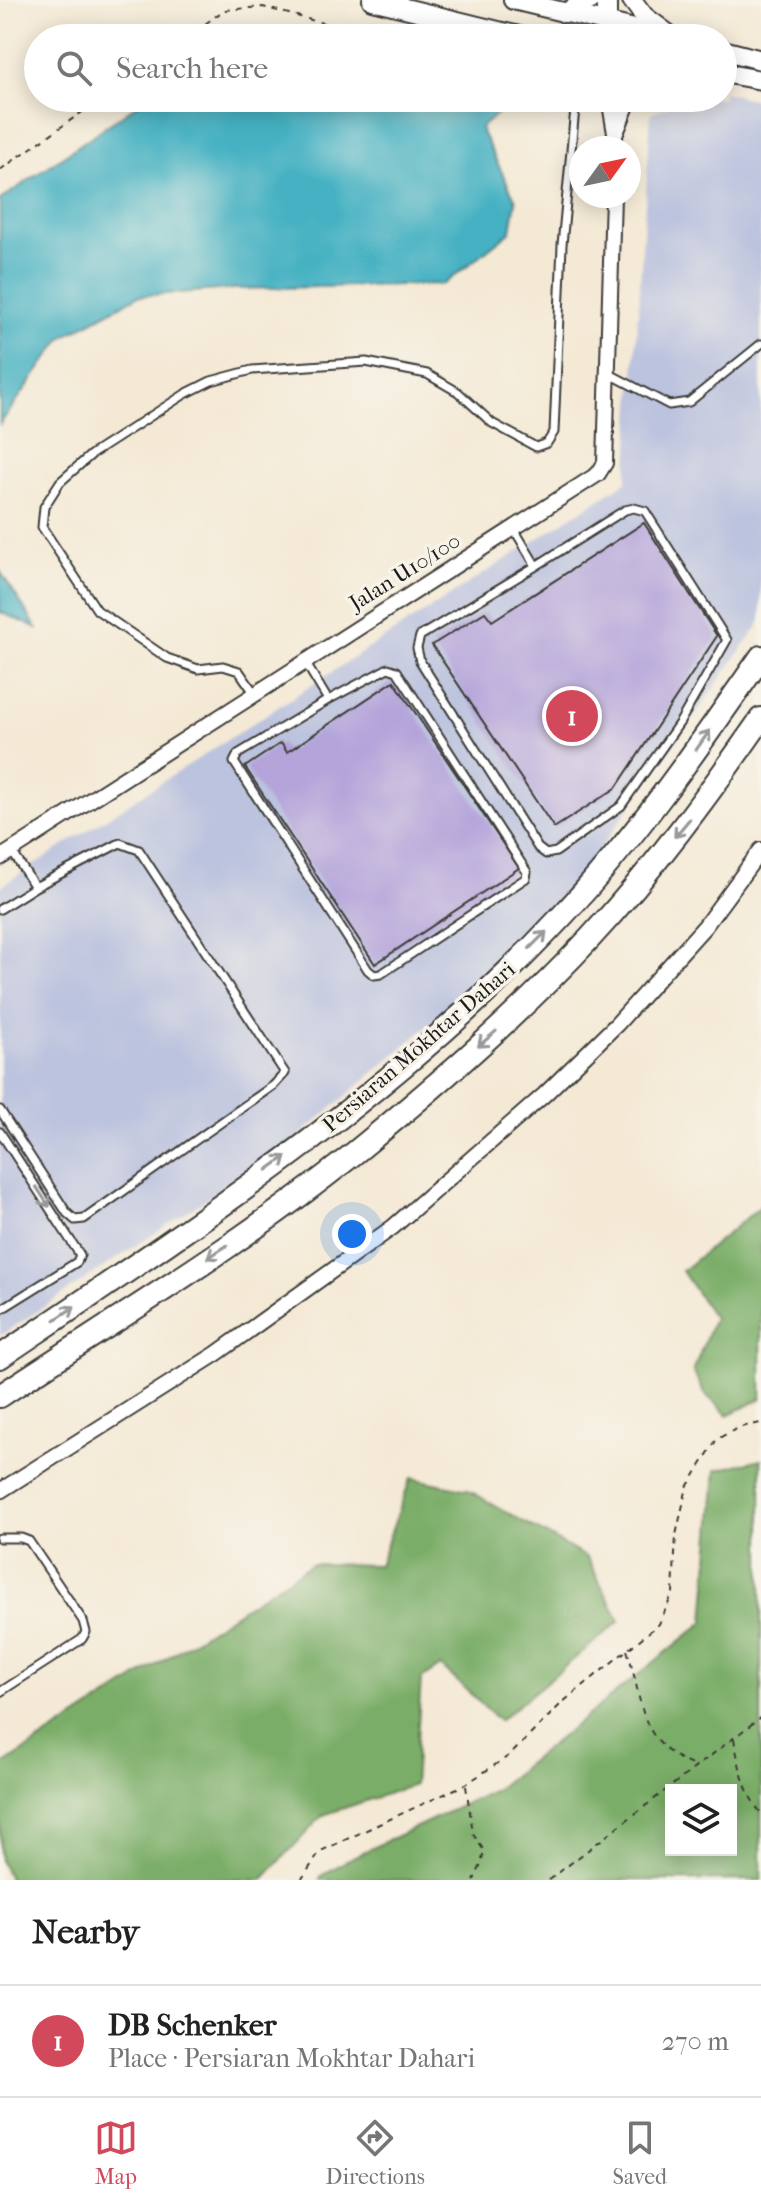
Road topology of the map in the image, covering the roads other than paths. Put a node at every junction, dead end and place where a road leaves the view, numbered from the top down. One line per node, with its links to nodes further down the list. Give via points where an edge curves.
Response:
1 (372, 0): 7 (street)
2 (513, 0): 6 (street)
3 (591, 0): 6 (street)
4 (607, 0): 9 (street)
5 (630, 0): 10 (street); 11 (street)
6 (564, 13): 8 (street)
7 (470, 24)
8 (592, 24)
9 (607, 24)
10 (629, 24)
11 (653, 24)
12 (737, 54): 13 (street)
13 (761, 60)
14 (737, 76): 15 (street)
15 (761, 80)
16 (575, 112): 28 (lane, via 562,245 554,432 547,443 536,447 492,423 458,392 427,374 366,362 252,370 211,381 92,454 60,482 44,507 42,527 97,610 167,658 198,669 223,666 239,671)
17 (611, 112): 19 (street)
18 (625, 112): 20 (street)
19 (614, 136)
20 (617, 136)
21 (613, 208): 23 (street, Jalan U10/100)
22 (761, 344): 23 (lane, via 689,402 669,405)
23 (608, 373): 24 (street, Jalan U10/100, via 605,463 598,474)
24 (514, 529): 25 (lane); 27 (street, Jalan U10/100)
25 (536, 566): 25 (lane, via 625,510 645,511 727,640 680,722 621,806 546,854 420,661 417,648 420,636)
26 (761, 657): 38 (main road, Persiaran Mokhtar Dahari, one-way to 26, via 344,1115 475,1004 563,916 669,788)
27 (305, 662): 28 (street, Jalan U10/100); 29 (lane)
28 (255, 694): 32 (street, Jalan U10/100)
29 (328, 700): 29 (lane, via 388,668 397,671 527,872 526,878 381,974 368,970 234,762 238,754)
30 (761, 719): 39 (main road, Persiaran Mokhtar Dahari, one-way to 39, via 702,804 590,938 495,1032 366,1144 253,1227)
31 (761, 850): 40 (street, via 705,926 617,1024 393,1227 216,1354)
32 (6, 854): 33 (lane)
33 (35, 887): 34 (lane); 35 (lane, via 120,843 139,850 285,1073 84,1219 67,1213)
34 (0, 909)
35 (0, 1110)
36 (0, 1132): 37 (lane, one-way to 37, via 80,1255 77,1262)
37 (0, 1310)
38 (0, 1357)
39 (0, 1396)
40 (0, 1491)
41 (0, 1538): 42 (lane, via 29,1541 86,1632)
42 (0, 1692)

